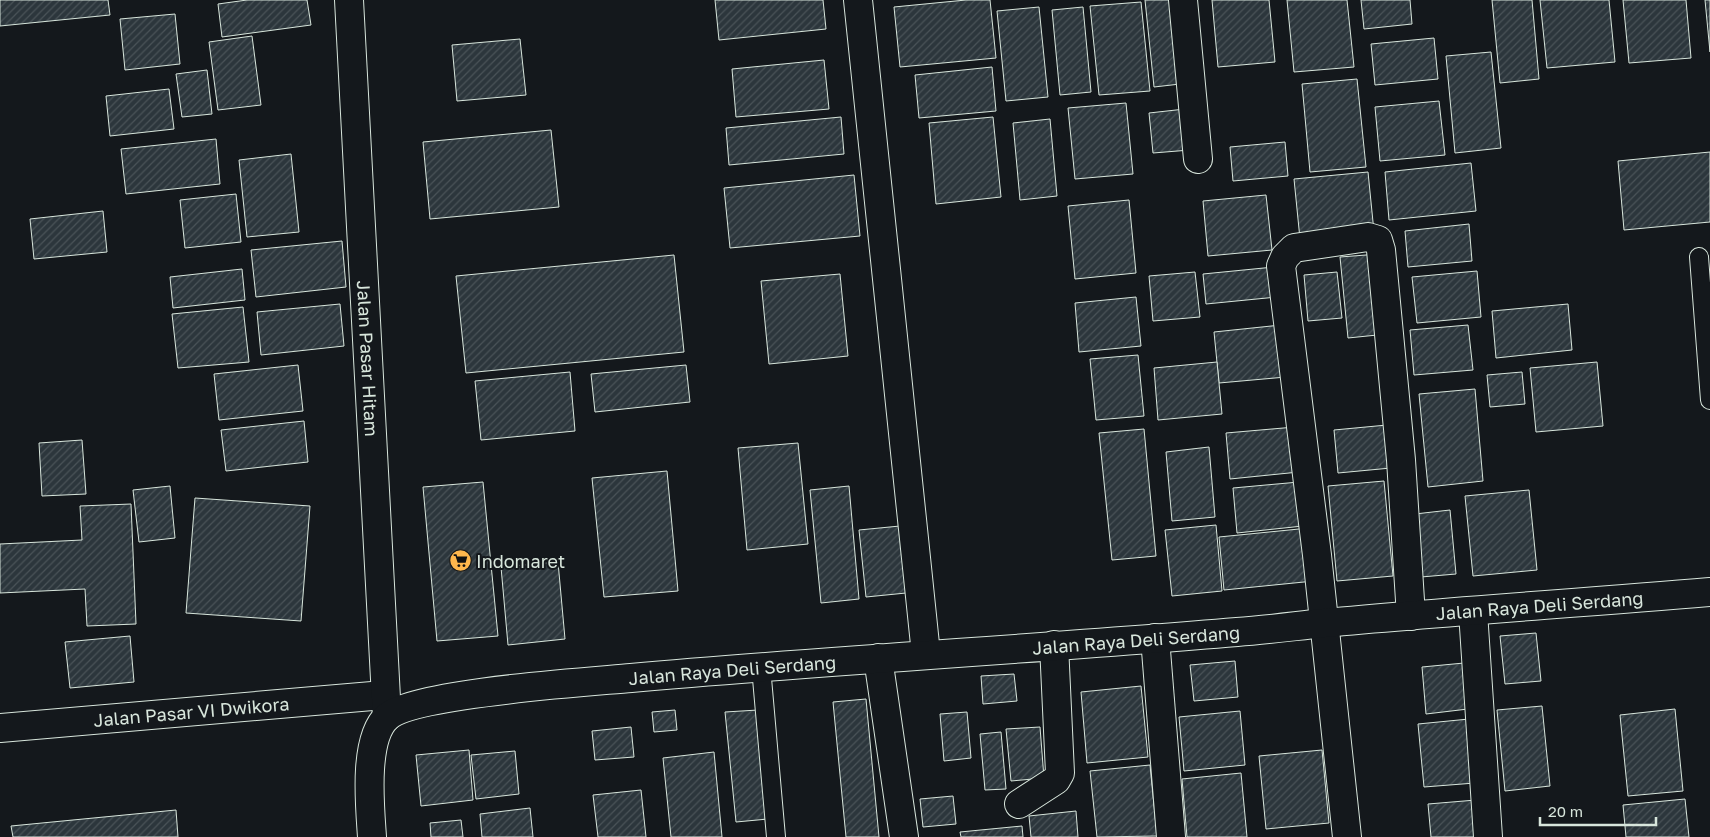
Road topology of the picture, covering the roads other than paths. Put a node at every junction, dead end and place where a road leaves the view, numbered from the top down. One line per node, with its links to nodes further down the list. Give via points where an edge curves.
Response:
1 (349, 0): 16 (street, Jalan Pasar Hitam)
2 (858, 0): 13 (street)
3 (1183, 0): 4 (street)
4 (1198, 159)
5 (1699, 257): 6 (lane)
6 (1710, 400)
7 (1710, 592): 8 (street, Jalan Raya Deli Serdang)
8 (1473, 612): 9 (street, Jalan Raya Deli Serdang); 24 (street)
9 (1411, 616): 10 (street, Jalan Raya Deli Serdang); 10 (street, via 1401,460 1381,250 1378,240 1368,237 1294,248 1285,256 1281,266)
10 (1324, 623): 11 (street, Jalan Raya Deli Serdang); 23 (street)
11 (1155, 638): 12 (street, Jalan Raya Deli Serdang); 22 (street)
12 (1054, 645): 13 (street, Jalan Raya Deli Serdang); 18 (street, via 1060,773 1056,780)
13 (926, 654): 14 (street, Jalan Raya Deli Serdang)
14 (878, 658): 15 (street, Jalan Raya Deli Serdang); 21 (street)
15 (761, 667): 16 (street, Jalan Raya Deli Serdang, via 562,684 436,700 406,707); 20 (lane)
16 (386, 706): 17 (street, Jalan Pasar VI Dwikora); 19 (street, via 370,761)
17 (0, 728)
18 (1019, 804)
19 (372, 837)
20 (776, 837)
21 (904, 837)
22 (1171, 837)
23 (1347, 837)
24 (1488, 837)

